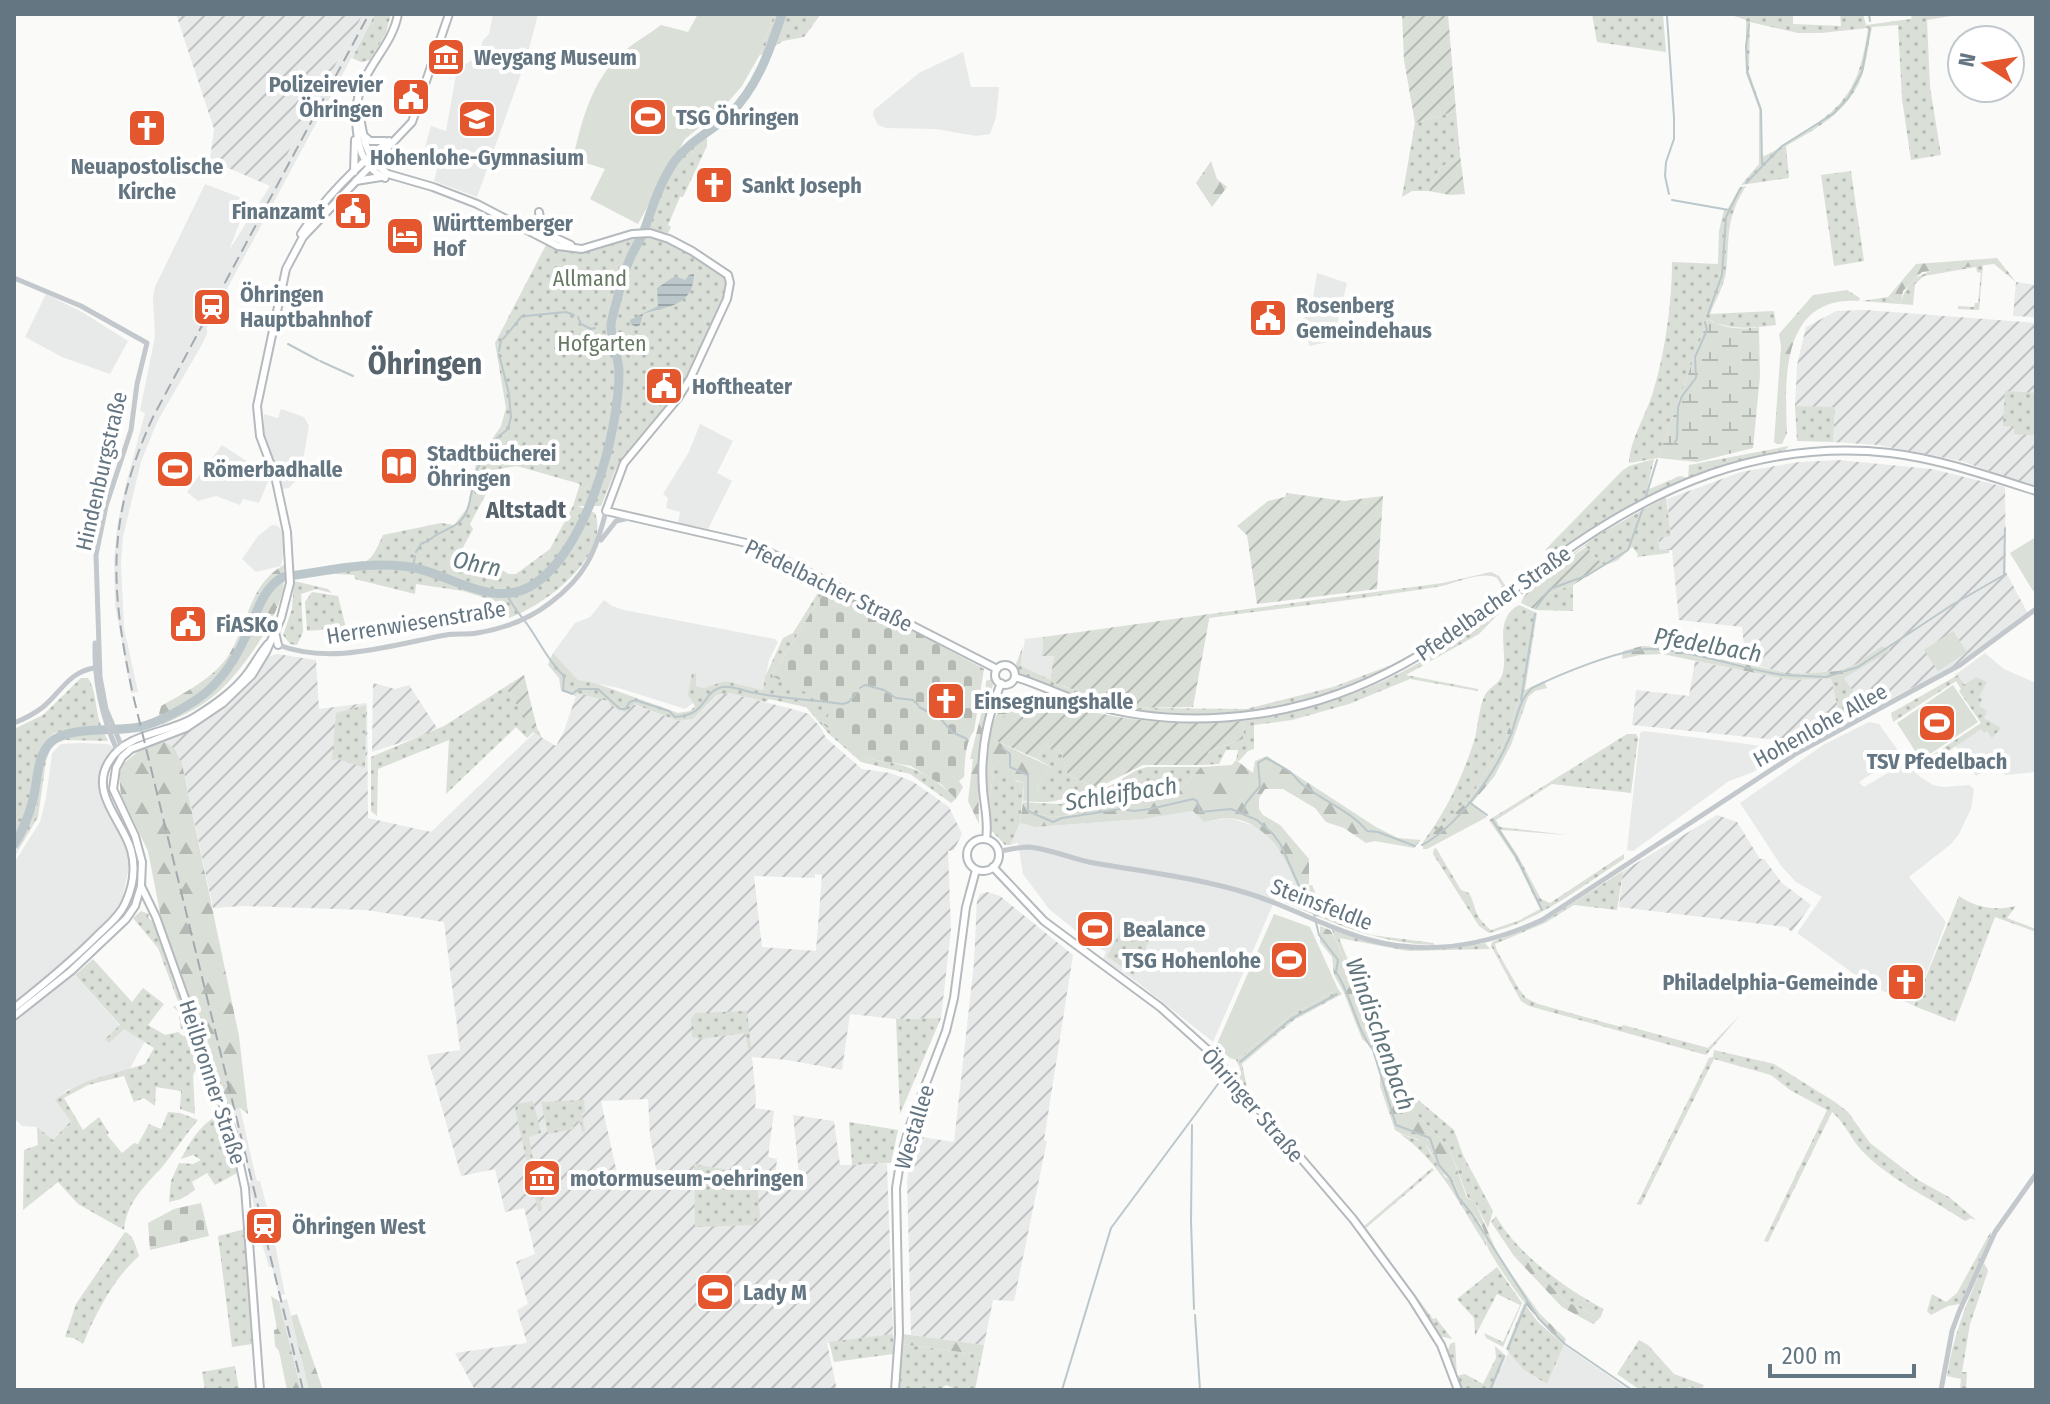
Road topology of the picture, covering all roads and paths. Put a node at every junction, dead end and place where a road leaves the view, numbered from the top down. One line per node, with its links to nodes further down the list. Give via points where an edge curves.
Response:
1 (398, 14): 3 (main road)
2 (449, 14): 6 (main road, via 412,122)
3 (357, 103): 4 (main road); 5 (main road)
4 (356, 116): 7 (main road, via 357,139); 8 (main road)
5 (363, 135): 6 (main road, via 370,141); 7 (main road)
6 (392, 139): 7 (main road)
7 (369, 161): 8 (main road); 9 (main road); 10 (main road); 11 (main road)
8 (354, 172): 15 (main road, via 310,219)
9 (400, 177): 10 (main road); 13 (main road)
10 (385, 178): 11 (main road)
11 (353, 182): 15 (main road)
12 (539, 212): 14 (main road, via 543,228)
13 (511, 220): 14 (main road); 16 (main road, via 558,246)
14 (557, 239): 16 (main road)
15 (297, 246): 23 (main road, via 286,269 257,406 260,436 285,518 290,566 285,608)
16 (582, 249): 19 (main road, via 650,233 692,251 728,275 730,283 690,379 624,463)
17 (14, 278): 27 (street, Hindenburgstraße, via 81,306 147,343 131,430 96,555)
18 (2036, 491): 29 (main road, Pfedelbacher Straße, via 1958,466 1849,450 1736,465 1638,504 1412,661 1313,702 1240,716 1168,717 1088,704)
19 (606, 511): 20 (main road, Pfedelbacher Straße); 21 (street, Herrenwiesenstraße)
20 (632, 518): 21 (street, via 616,521); 28 (main road, Pfedelbacher Straße, via 755,545)
21 (598, 544): 25 (street, Herrenwiesenstraße, via 581,575 524,619 474,633 329,654)
22 (2036, 609): 37 (street, Hohenlohe Allee, via 1960,665 1797,753)
23 (275, 632): 24 (main road); 25 (main road)
24 (270, 641): 25 (street, Herrenwiesenstraße); 26 (main road); 33 (main road, via 248,673 217,702)
25 (278, 645): 26 (street)
26 (266, 652): 33 (main road, via 243,685 211,712 186,728)
27 (97, 668): 31 (street, via 81,671 42,708); 32 (street, Hindenburgstraße); 32 (street, Hindenburgstraße, via 103,718)
28 (997, 669): 29 (main road, via 1010,666); 30 (main road)
29 (1015, 677): 30 (main road)
30 (1001, 683): 34 (main road, via 983,748)
31 (14, 723)
32 (115, 738): 33 (street, Hindenburgstraße)
33 (122, 751): 39 (main road, via 113,789 135,836); 40 (main road, via 106,767 103,786 131,851 133,878)
34 (986, 839): 35 (main road); 38 (main road, via 967,849 967,860)
35 (998, 851): 36 (main road); 37 (street, Steinsfeldle, via 1031,848 1192,879 1251,894 1391,945 1435,948 1517,932)
36 (993, 867): 38 (main road); 51 (main road, Öhringer Straße, via 1060,936 1160,1007 1210,1052 1353,1219 1421,1310)
37 (1619, 869)
38 (976, 870): 50 (main road, Westallee, via 946,1031 909,1128 899,1173)
39 (141, 886): 41 (main road); 42 (main road, Heilbronner Straße)
40 (127, 901): 41 (main road); 44 (main road)
41 (136, 903): 42 (main road); 43 (main road); 44 (main road, via 103,942)
42 (148, 904): 43 (main road, Heilbronner Straße)
43 (153, 912): 49 (main road, Heilbronner Straße, via 233,1133 247,1214)
44 (37, 994): 45 (main road)
45 (30, 1000): 46 (main road); 47 (main road)
46 (14, 1008)
47 (14, 1016)
48 (2036, 1174): 52 (street, via 1995,1232 1952,1331)
49 (260, 1390)
50 (895, 1390)
51 (1458, 1390)
52 (1941, 1390)

